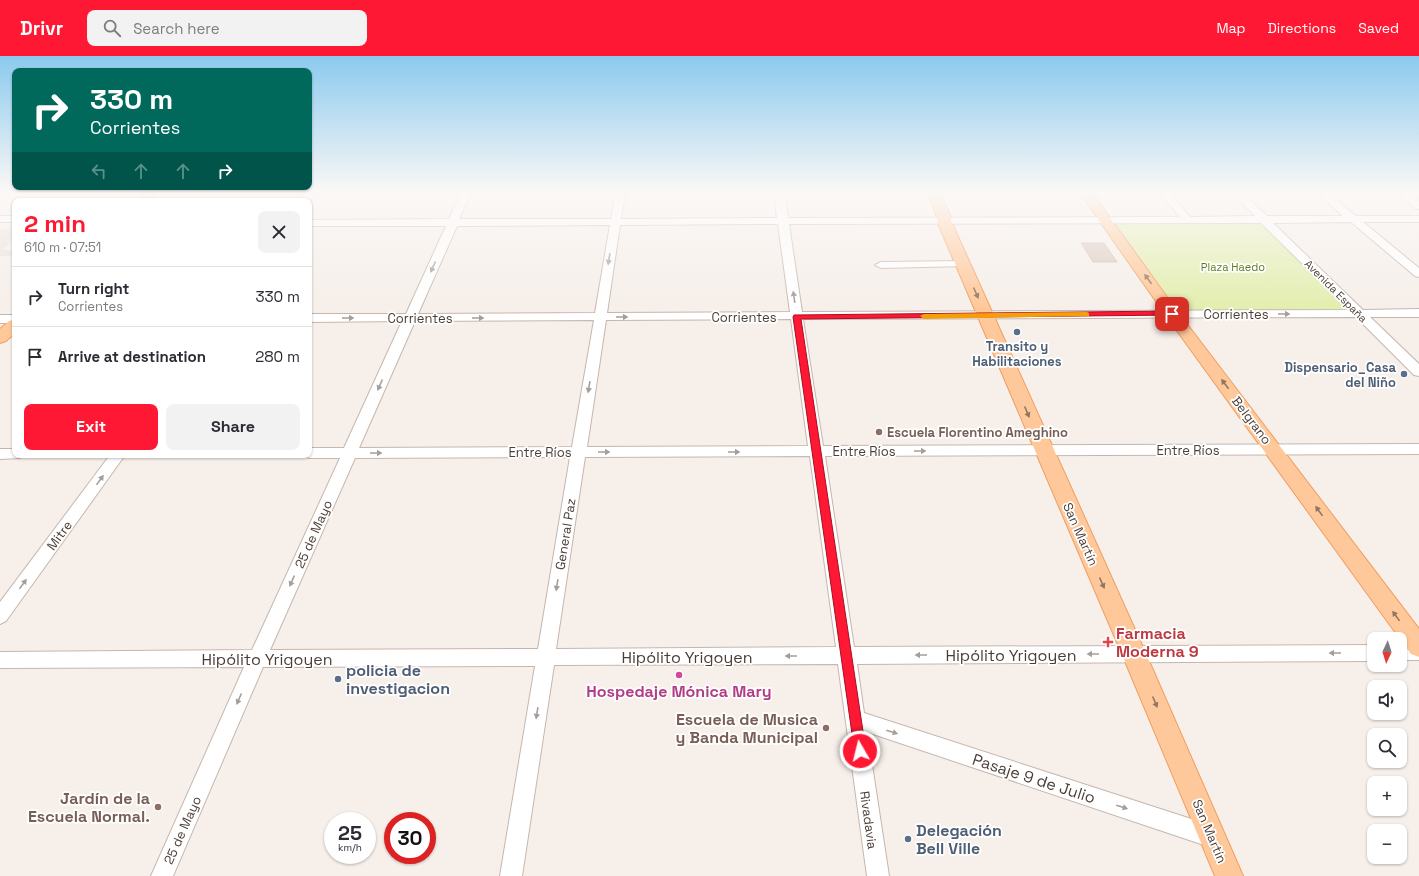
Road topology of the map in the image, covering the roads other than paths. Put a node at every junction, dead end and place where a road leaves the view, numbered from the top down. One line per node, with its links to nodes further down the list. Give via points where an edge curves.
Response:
1 (449, 231): 18 (street, 25 de Mayo, one-way to 18)
2 (613, 231): 15 (street, General Paz, one-way to 15)
3 (785, 231): 16 (street, Rivadavia, one-way to 3)
4 (949, 231): 8 (main road, San Martín)
5 (1113, 231): 12 (main road, Belgrano, one-way to 5)
6 (1280, 231): 13 (street, Avenida España)
7 (1368, 231): 10 (street)
8 (963, 264): 9 (street); 14 (main road, San Martín, one-way to 14)
9 (881, 265)
10 (1419, 274)
11 (1419, 313): 13 (street, Corrientes)
12 (1172, 314): 13 (street, Corrientes, one-way to 13); 14 (street, Corrientes); 26 (main road, Belgrano, one-way to 12)
13 (1364, 314): 23 (street, Avenida España); 24 (street, Avenida España)
14 (986, 316): 16 (street, Corrientes); 27 (main road, San Martín, one-way to 27)
15 (600, 317): 16 (street, Corrientes, one-way to 16); 18 (street, Corrientes, one-way to 15); 28 (street, General Paz, one-way to 28)
16 (797, 317): 29 (street, Rivadavia)
17 (312, 318): 18 (street, Corrientes, one-way to 18)
18 (410, 318): 31 (street, 25 de Mayo, one-way to 31)
19 (12, 319): 20 (street)
20 (0, 320)
21 (12, 327): 22 (main road)
22 (0, 338)
23 (1419, 362)
24 (1419, 372)
25 (1419, 449): 26 (street, Entre Ríos)
26 (1274, 450): 27 (street, Entre Ríos); 36 (main road, Belgrano, one-way to 26)
27 (1044, 451): 29 (street, Entre Ríos, one-way to 27); 40 (main road, San Martín, one-way to 40)
28 (578, 452): 29 (street, Entre Ríos, one-way to 29); 31 (street, Entre Ríos, one-way to 28); 42 (street, General Paz, one-way to 42)
29 (816, 452): 41 (street, Rivadavia)
30 (312, 453): 31 (street, Entre Ríos)
31 (349, 453): 43 (street, 25 de Mayo, one-way to 43)
32 (0, 454): 33 (street)
33 (12, 454)
34 (116, 458): 35 (street, Mitre, one-way to 34)
35 (0, 616)
36 (1419, 647)
37 (1407, 652): 38 (street)
38 (1419, 652)
39 (1367, 653): 40 (street, Hipólito Yrigoyen, one-way to 40)
40 (1134, 654): 41 (street, Hipólito Yrigoyen, one-way to 41); 46 (main road, San Martín, one-way to 46)
41 (846, 656): 42 (street, Hipólito Yrigoyen, one-way to 42); 45 (street, Rivadavia)
42 (546, 657): 43 (street, Hipólito Yrigoyen); 48 (street, General Paz, one-way to 48)
43 (257, 659): 44 (street, Hipólito Yrigoyen); 47 (street, 25 de Mayo, one-way to 47)
44 (0, 660)
45 (855, 719): 46 (street, Pasaje 9 de Julio, one-way to 46); 49 (street, Rivadavia)
46 (1213, 838): 50 (main road, San Martín)
47 (162, 876)
48 (511, 876)
49 (878, 876)
50 (1229, 876)

